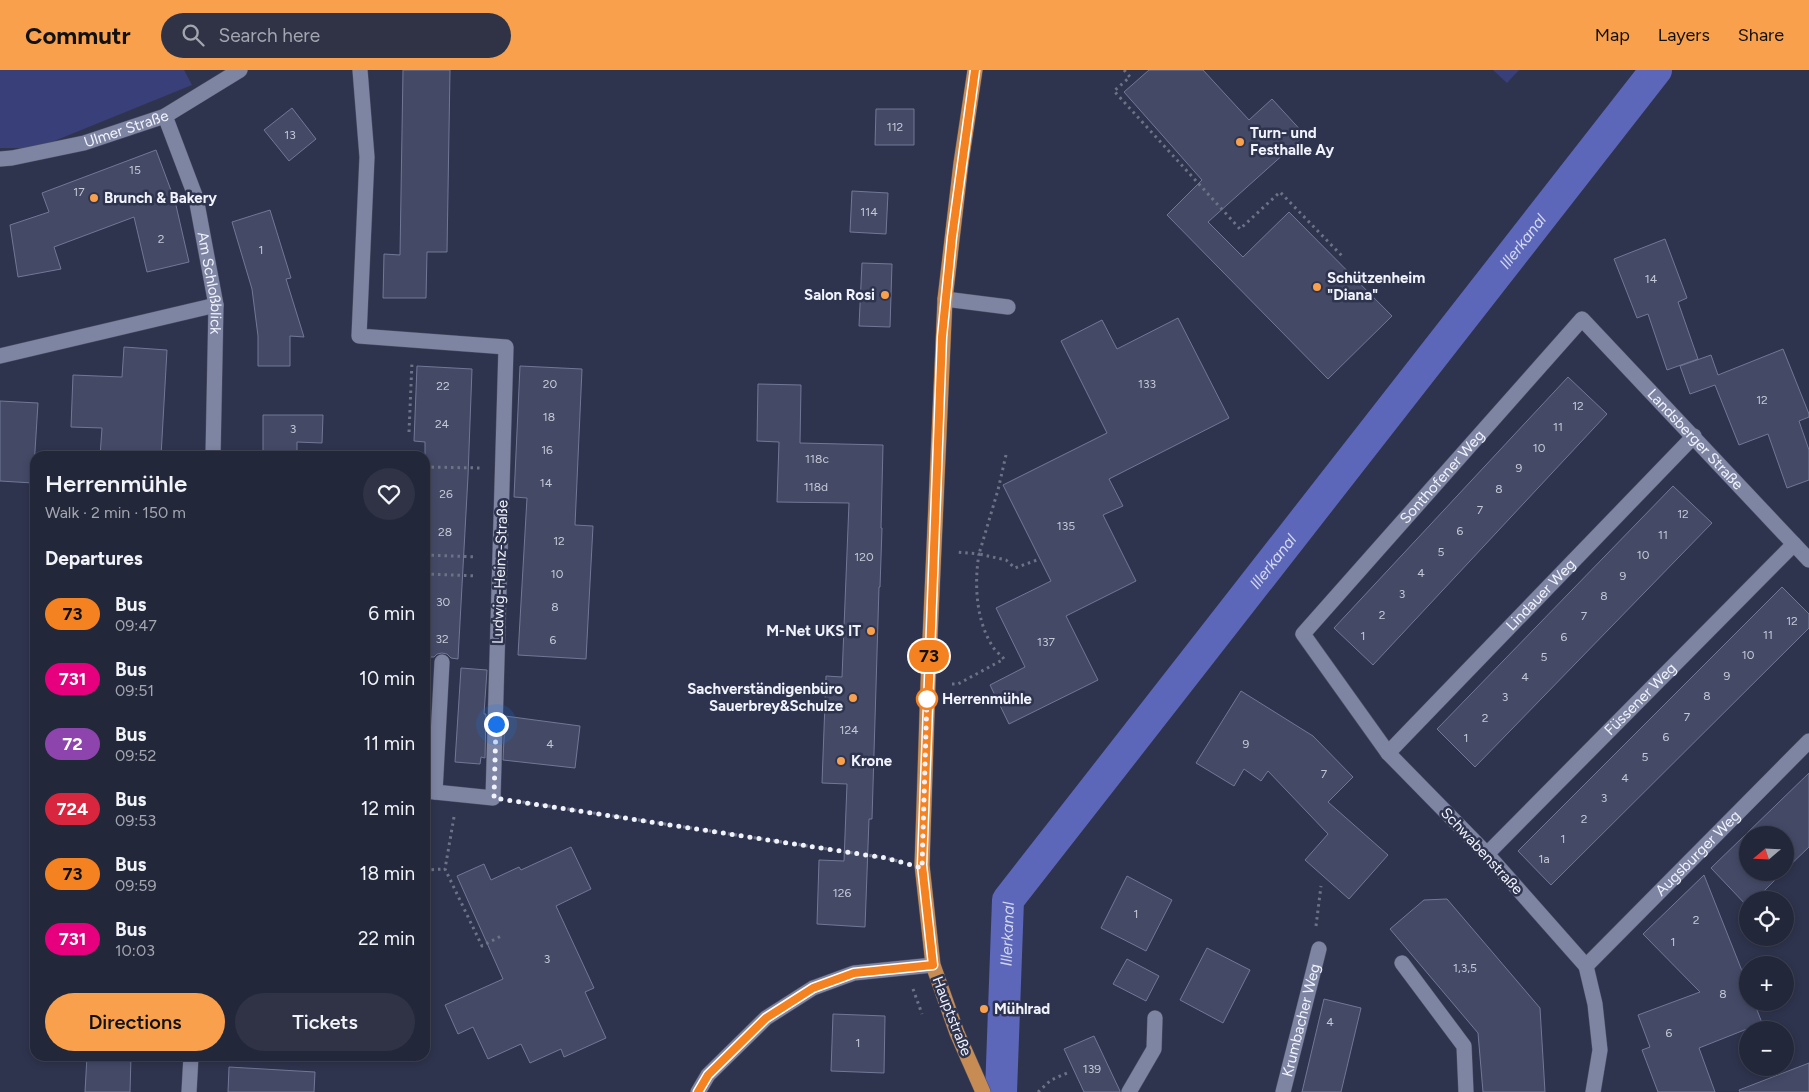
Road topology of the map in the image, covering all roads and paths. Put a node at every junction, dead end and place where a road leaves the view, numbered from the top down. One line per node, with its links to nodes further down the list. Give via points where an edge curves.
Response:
1 (240, 70): 5 (street, Ulmer Straße)
2 (360, 70): 12 (street, via 367,158 359,336)
3 (975, 70): 8 (main road, Hauptstraße)
4 (1124, 70): 7 (path, via 1130,77 1114,91 1240,229 1280,192)
5 (165, 116): 6 (street, Ulmer Straße, via 84,144); 9 (street, Am Schloßblick, via 196,198)
6 (0, 159)
7 (1344, 258)
8 (945, 299): 10 (street); 21 (main road, Hauptstraße)
9 (216, 305): 13 (street); 16 (street, Am Schloßblick)
10 (1008, 307)
11 (1582, 319): 15 (street, Landsberger Straße); 29 (street, Sonthofener Weg)
12 (413, 340): 14 (path); 19 (street, Ludwig-Heinz-Straße, via 506,347)
13 (0, 356)
14 (409, 432)
15 (1694, 436): 20 (street, Landsberger Straße); 33 (street, Lindauer Weg)
16 (213, 451)
17 (1006, 455): 22 (path)
18 (430, 467): 19 (path)
19 (503, 469): 24 (street, Ludwig-Heinz-Straße)
20 (1794, 544): 26 (street, Landsberger Straße); 37 (street, Füssener Weg)
21 (933, 550): 22 (path); 31 (main road, Hauptstraße)
22 (979, 554): 25 (path, via 1006,560 1015,568); 31 (path, via 977,599 993,648 1004,659 958,684)
23 (430, 555): 24 (path)
24 (500, 558): 28 (street, Ludwig-Heinz-Straße)
25 (1037, 560)
26 (1809, 560)
27 (430, 574): 28 (path)
28 (500, 578): 36 (street, Ludwig-Heinz-Straße)
29 (1303, 634): 33 (street, Schwabenstraße)
30 (442, 662): 34 (street)
31 (928, 683): 38 (main road, Hauptstraße)
32 (1809, 741): 46 (street, Augsburger Weg)
33 (1388, 753): 37 (street, Schwabenstraße)
34 (430, 792): 35 (street)
35 (458, 794): 36 (street); 39 (path)
36 (494, 798): 38 (path, via 886,858 922,868)
37 (1487, 854): 46 (street, Schwabenstraße)
38 (922, 865): 45 (main road, Hauptstraße)
39 (446, 869): 40 (path); 42 (path, via 482,946)
40 (430, 870)
41 (1321, 886): 43 (path, via 1316,927)
42 (503, 936)
43 (1319, 949): 55 (street, Krumbacher Weg)
44 (1402, 963): 56 (street, via 1464,1046)
45 (933, 965): 51 (street, via 854,973 813,988 766,1018 708,1075); 52 (main road, Hauptstraße, via 957,1033)
46 (1586, 966): 57 (street, Schwabenstraße, via 1595,1004 1600,1050)
47 (1155, 1018): 54 (street, via 1154,1049)
48 (191, 1061): 50 (street)
49 (1067, 1073): 53 (path, via 1051,1080)
50 (189, 1092)
51 (698, 1092)
52 (983, 1092)
53 (1038, 1092)
54 (1129, 1092)
55 (1283, 1092)
56 (1466, 1092)
57 (1593, 1092)

